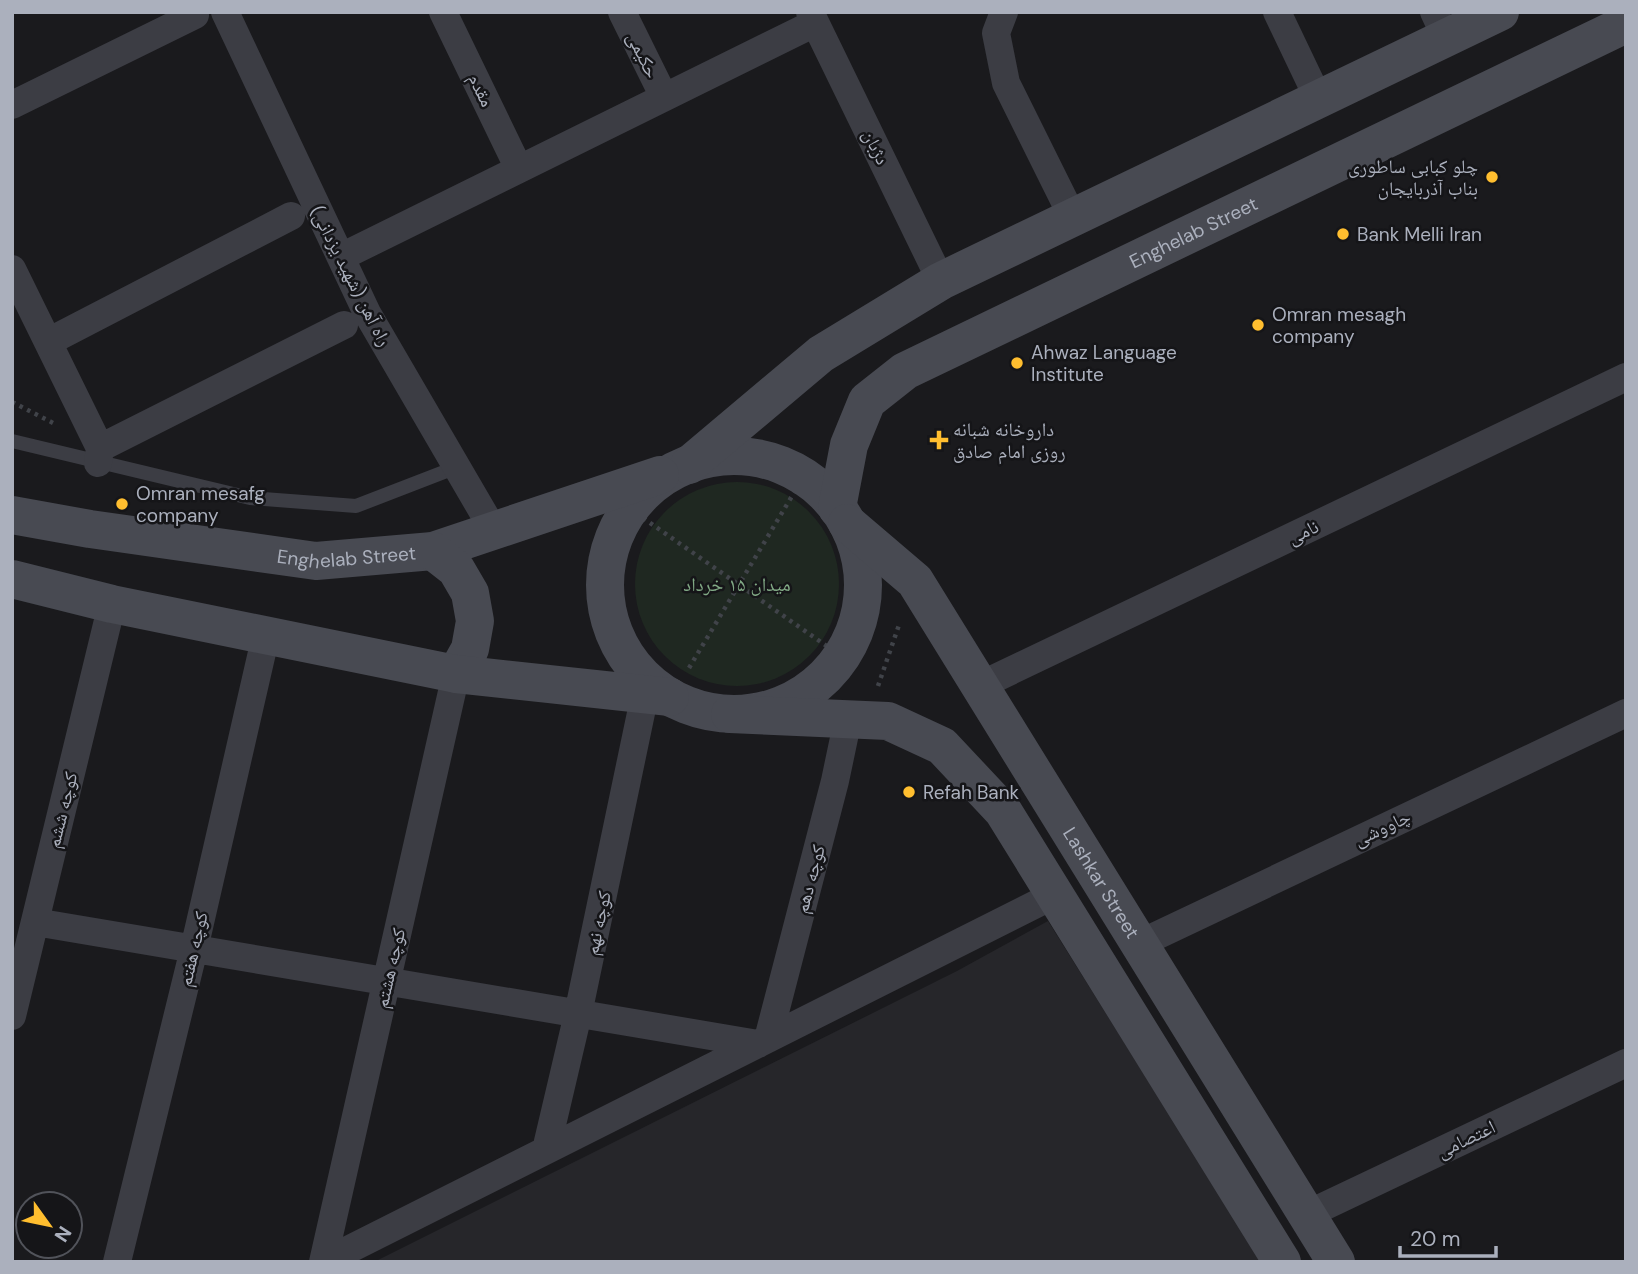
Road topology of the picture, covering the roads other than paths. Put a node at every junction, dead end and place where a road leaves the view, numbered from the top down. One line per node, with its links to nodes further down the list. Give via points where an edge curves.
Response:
1 (225, 12): 17 (street, راه آهن (شهید یزدانی))
2 (443, 12): 14 (street, مقدم)
3 (622, 12): 11 (street, حکیمی)
4 (1277, 12): 12 (street)
5 (1500, 12): 10 (main road, Enghelab Street)
6 (1004, 13): 16 (street, via 996,33 1006,83)
7 (195, 15): 13 (street)
8 (812, 18): 11 (street); 19 (street, دژبان)
9 (1626, 24): 28 (main road, Enghelab Street, via 905,371 867,401 849,445)
10 (1440, 25): 12 (main road, Enghelab Street)
11 (664, 97): 14 (street)
12 (1319, 100): 16 (main road, Enghelab Street)
13 (12, 105)
14 (519, 169): 17 (street)
15 (290, 216): 21 (street)
16 (1073, 218): 19 (main road, Enghelab Street)
17 (341, 257): 25 (street, راه آهن (شهید یزدانی), via 367,313)
18 (12, 269): 21 (street)
19 (941, 281): 26 (main road, Enghelab Street, via 821,354)
20 (344, 325): 24 (street)
21 (48, 342): 24 (street)
22 (1626, 377): 35 (street, نامی)
23 (12, 441): 24 (lane)
24 (99, 455): 25 (lane, via 250,498 356,506)
25 (457, 467): 29 (street, راه آهن (شهید یزدانی))
26 (680, 468): 28 (main road, Lashkar Street, via 737,455 771,460 804,476); 29 (main road, Enghelab Street); 36 (main road, via 645,491 624,517 610,549 604,582 608,615 620,647 640,674)
27 (12, 515): 30 (main road, Enghelab Street, via 316,561)
28 (842, 515): 35 (main road, Lashkar Street, via 915,581); 38 (main road, via 859,554 863,588 857,621 841,656 822,679 795,698 764,711)
29 (494, 530): 30 (main road, Enghelab Street)
30 (433, 551): 34 (main road, via 456,569 470,593 475,621 470,649)
31 (12, 579): 32 (main road)
32 (112, 604): 33 (main road); 41 (street, کوچه ششم)
33 (266, 635): 34 (main road); 43 (street, کوچه هفتم)
34 (456, 674): 36 (main road); 44 (street, کوچه هشتم)
35 (979, 686): 42 (main road, Lashkar Street)
36 (665, 689): 38 (main road, via 697,709); 45 (street, کوچه نهم)
37 (1626, 713): 42 (street, چاووشی)
38 (730, 714): 39 (main road)
39 (857, 720): 40 (main road, via 888,721 942,746 1003,811); 47 (street, کوچه دهم, via 835,781)
40 (1054, 895): 47 (street); 53 (main road)
41 (35, 922): 43 (street); 46 (street, کوچه ششم)
42 (1139, 944): 50 (main road, Lashkar Street)
43 (194, 949): 44 (street); 51 (street, کوچه هفتم)
44 (387, 982): 45 (street); 52 (street, کوچه هشتم)
45 (579, 1014): 47 (street); 49 (street, کوچه نهم)
46 (12, 1016)
47 (763, 1041): 49 (street)
48 (1626, 1063): 50 (street, اعتصامی)
49 (546, 1150): 52 (street)
50 (1306, 1215): 54 (main road, Lashkar Street)
51 (117, 1262)
52 (323, 1262)
53 (1282, 1262)
54 (1336, 1262)

